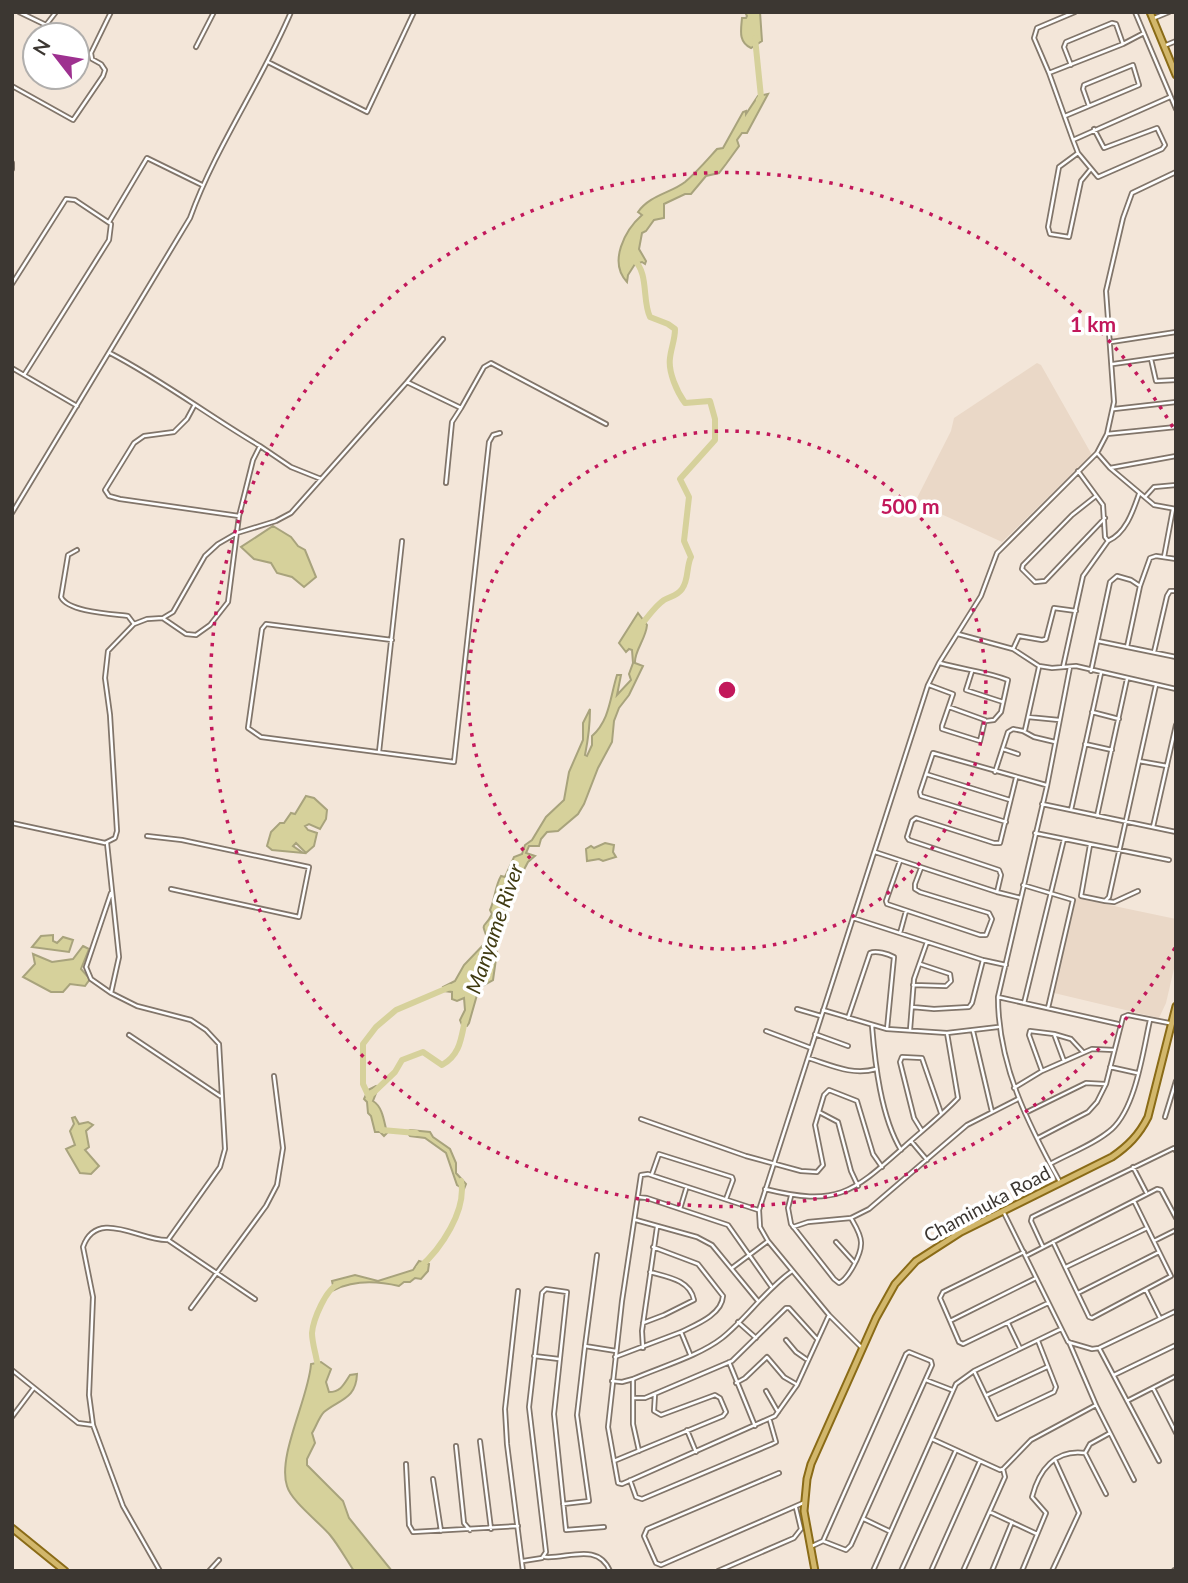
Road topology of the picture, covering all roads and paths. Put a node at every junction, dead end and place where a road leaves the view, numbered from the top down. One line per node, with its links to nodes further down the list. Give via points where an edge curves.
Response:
1 (19, 12): 2 (street, via 43,25)
2 (56, 12)
3 (111, 12): 20 (street, via 91,53 105,70 103,76 73,120)
4 (214, 12): 15 (street)
5 (291, 12): 16 (street)
6 (414, 12): 16 (street, via 367,112)
7 (1075, 12): 19 (street, via 1034,33)
8 (1135, 12): 11 (street)
9 (1169, 12): 10 (street)
10 (1151, 15): 14 (main road)
11 (1144, 33): 13 (street); 21 (street)
12 (1176, 41): 14 (street)
13 (1123, 44): 17 (street); 17 (street, via 1112,23 1066,42)
14 (1164, 46): 18 (main road)
15 (196, 47)
16 (268, 62): 32 (street)
17 (1071, 65): 19 (street)
18 (1175, 72)
19 (1049, 73): 24 (street)
20 (12, 86)
21 (1170, 97): 23 (street); 25 (street)
22 (1089, 106): 22 (street, via 1139,85 1133,65 1084,85); 24 (street)
23 (1176, 110)
24 (1065, 116): 26 (street)
25 (1094, 129): 26 (street); 30 (street, via 1104,149 1157,128 1165,145 1101,177)
26 (1073, 140): 27 (street)
27 (1078, 153): 30 (street); 30 (street, via 1059,167 1050,234 1069,237 1081,181)
28 (12, 163): 29 (street)
29 (12, 169)
30 (1090, 170)
31 (1176, 172): 37 (street, via 1136,191 1126,204 1106,291)
32 (202, 185): 33 (street, via 147,158); 38 (street, via 190,218)
33 (109, 222): 34 (street, via 72,199 63,200); 43 (street, via 108,240)
34 (12, 284)
35 (1176, 332): 37 (street)
36 (443, 339): 45 (street)
37 (1111, 342): 41 (street)
38 (110, 353): 47 (street); 48 (street)
39 (1176, 355): 40 (street)
40 (1151, 359): 41 (street); 44 (street, via 1157,382)
41 (1112, 364): 50 (street)
42 (12, 368): 43 (street)
43 (24, 375): 47 (street)
44 (1176, 380)
45 (407, 382): 49 (street); 60 (street)
46 (1176, 402): 50 (street)
47 (77, 406): 67 (street)
48 (194, 407): 55 (street); 68 (street, via 174,432 145,436 134,443 106,490 120,499)
49 (461, 408): 51 (street, via 484,367 491,363); 61 (street, via 452,422)
50 (1114, 409): 54 (street)
51 (606, 424)
52 (1176, 427): 54 (street)
53 (500, 433): 114 (street, via 492,435 489,442 454,762)
54 (1107, 434): 56 (street)
55 (260, 446): 60 (street); 68 (street)
56 (1097, 453): 58 (street); 59 (street)
57 (1176, 456): 58 (street)
58 (1110, 468): 63 (street)
59 (1079, 471): 64 (street); 83 (street, via 997,553 984,591)
60 (321, 479): 71 (street, via 291,513)
61 (446, 484)
62 (1176, 485): 65 (street, via 1154,487)
63 (1139, 492): 65 (street); 74 (street, via 1129,519)
64 (1096, 496): 69 (street); 69 (street, via 1022,569 1035,582 1045,581)
65 (1145, 497): 66 (street, via 1156,506)
66 (1174, 509): 70 (street)
67 (12, 513)
68 (239, 516): 71 (street)
69 (1105, 518): 74 (street)
70 (1168, 532): 72 (street); 76 (street)
71 (237, 533): 81 (street, via 208,552 176,608); 81 (street, via 231,593 223,611 196,635 186,634)
72 (1176, 534)
73 (402, 541): 84 (street)
74 (1108, 541): 80 (street, via 1085,572)
75 (77, 550): 82 (street, via 68,555 64,603 128,616)
76 (1164, 557): 77 (street); 78 (street, via 1150,558)
77 (1176, 559)
78 (1140, 586): 85 (street, via 1116,576 1111,579); 86 (street)
79 (1176, 591): 88 (street, via 1167,596)
80 (1076, 611): 87 (street, via 1054,608 1046,639 1017,636); 92 (street)
81 (163, 618): 82 (street)
82 (134, 624): 134 (street, via 111,646 105,664 117,831)
83 (957, 634): 87 (street); 90 (street)
84 (391, 640): 114 (street); 114 (street, via 265,624 248,728 261,737)
85 (1098, 641): 86 (street); 95 (street)
86 (1127, 647): 88 (street)
87 (1013, 649): 91 (street)
88 (1154, 652): 89 (street)
89 (1176, 657)
90 (939, 663): 94 (street); 98 (street)
91 (1039, 666): 92 (street); 104 (street)
92 (1063, 667): 93 (street)
93 (1070, 667): 95 (street); 106 (street)
94 (972, 671): 101 (street, via 967,690); 101 (street, via 1008,680)
95 (1091, 671): 96 (street)
96 (1101, 673): 97 (street); 103 (street)
97 (1128, 679): 99 (street); 105 (street)
98 (928, 685): 102 (street, via 952,693); 137 (street)
99 (1156, 685): 100 (street); 116 (street)
100 (1176, 689)
101 (1003, 702): 107 (street, via 998,717)
102 (949, 707): 107 (street); 107 (street, via 943,730 978,742)
103 (1092, 712): 105 (street); 111 (street)
104 (1028, 716): 106 (street); 109 (street)
105 (1118, 719): 113 (street)
106 (1059, 720): 110 (street)
107 (986, 721)
108 (1176, 725): 117 (street)
109 (1023, 731): 110 (street); 112 (street, via 1010,730)
110 (1055, 742): 121 (street)
111 (1085, 744): 113 (street); 124 (street)
112 (1003, 749): 115 (street); 118 (street)
113 (1112, 750): 125 (street)
114 (379, 752)
115 (1018, 754)
116 (1139, 761): 117 (street); 127 (street)
117 (1167, 766): 129 (street)
118 (995, 772): 119 (street, via 935,752); 120 (street)
119 (926, 774): 122 (street); 126 (street, via 921,796)
120 (1016, 778): 121 (street); 122 (street)
121 (1047, 786): 123 (street)
122 (1011, 801): 126 (street)
123 (1042, 804): 124 (street); 131 (street)
124 (1071, 810): 125 (street)
125 (1097, 816): 127 (street)
126 (1006, 822): 145 (street, via 1002,841 997,843 916,818 907,836 999,870)
127 (1125, 822): 129 (street); 136 (street)
128 (12, 823): 134 (street)
129 (1153, 827): 130 (street)
130 (1176, 832)
131 (1035, 833): 133 (street); 141 (street)
132 (147, 836): 142 (street, via 309,867 299,916)
133 (1064, 839): 135 (street); 146 (street)
134 (107, 843): 143 (street)
135 (1090, 845): 136 (street); 148 (street, via 1081,896)
136 (1119, 850): 138 (street); 148 (street)
137 (875, 852): 139 (street); 150 (street)
138 (1169, 860)
139 (900, 861): 140 (street); 149 (street, via 886,902)
140 (921, 868): 145 (street); 149 (street, via 915,889 989,913 988,932 979,935)
141 (1023, 885): 146 (street); 147 (street)
142 (171, 888)
143 (112, 891): 157 (street, via 119,957); 157 (street, via 86,967 91,979)
144 (1138, 891): 148 (street, via 1114,902)
145 (998, 892): 147 (street)
146 (1050, 892): 159 (street); 162 (street, via 1073,900)
147 (1021, 898): 155 (street)
148 (1105, 901)
149 (906, 911): 151 (street)
150 (853, 918): 151 (street); 164 (street)
151 (900, 933): 152 (street)
152 (927, 942): 153 (street); 154 (street)
153 (982, 960): 155 (street); 161 (street, via 969,1007)
154 (919, 964): 156 (street); 156 (street, via 950,974 951,981 946,986)
155 (1006, 965): 158 (street)
156 (913, 985): 161 (street)
157 (111, 993): 194 (street, via 137,1006 191,1020 206,1030 219,1044)
158 (998, 997): 159 (street); 171 (street)
159 (1024, 1003): 162 (street)
160 (1176, 1006): 169 (main road, Chaminuka Road)
161 (912, 1007): 174 (street)
162 (1048, 1008): 168 (street)
163 (797, 1009): 165 (street)
164 (823, 1010): 165 (street); 166 (street)
165 (821, 1016): 177 (street)
166 (848, 1018): 170 (street); 172 (street, via 874,951 895,961)
167 (1150, 1020): 168 (street, via 1128,1015); 169 (street); 189 (street)
168 (1119, 1024): 182 (street)
169 (1171, 1024): 213 (main road, Chaminuka Road, via 1151,1107 1140,1132 1120,1152)
170 (873, 1026): 172 (street); 187 (street)
171 (998, 1027): 175 (street); 193 (street)
172 (887, 1029): 174 (street)
173 (766, 1031): 181 (street)
174 (910, 1031): 176 (street)
175 (973, 1031): 176 (street); 197 (street)
176 (947, 1033): 199 (street, via 959,1094)
177 (815, 1034): 180 (street); 181 (street)
178 (1054, 1034): 183 (street, via 1071,1039); 185 (street); 188 (street, via 1030,1031)
179 (129, 1035): 194 (street)
180 (848, 1046)
181 (811, 1048): 184 (street)
182 (1114, 1050): 183 (street); 186 (street)
183 (1083, 1052): 185 (street)
184 (808, 1058): 187 (street, via 853,1072); 208 (street)
185 (1064, 1062): 188 (street)
186 (1110, 1068): 189 (street); 191 (street)
187 (876, 1069): 206 (street, via 892,1134)
188 (1042, 1071): 193 (street)
189 (1138, 1073): 209 (street, via 1127,1107 1111,1130)
190 (274, 1076): 248 (street, via 284,1148 277,1185)
191 (1106, 1084): 198 (street, via 1086,1083); 203 (street, via 1088,1112)
192 (1175, 1085): 200 (street)
193 (1014, 1088): 195 (street)
194 (220, 1096): 232 (street, via 225,1149 220,1167)
195 (1018, 1099): 197 (street); 198 (street)
196 (819, 1112): 208 (street, via 815,1131 821,1170 801,1171); 210 (street, via 827,1091 855,1099 873,1154); 214 (street, via 838,1122)
197 (992, 1112): 207 (street, via 967,1125)
198 (1025, 1113): 203 (street)
199 (942, 1114): 202 (street); 202 (street, via 924,1061 902,1057 914,1118)
200 (1165, 1117)
201 (640, 1119): 208 (street)
202 (922, 1131): 204 (street)
203 (1038, 1138): 209 (street)
204 (911, 1141): 206 (street); 207 (street)
205 (1175, 1149): 211 (street)
206 (901, 1150): 210 (street)
207 (928, 1160): 225 (street, via 878,1203)
208 (774, 1163): 216 (street)
209 (1050, 1164): 213 (street)
210 (882, 1167): 214 (street)
211 (1133, 1167): 217 (street); 238 (street, via 1032,1217)
212 (651, 1175): 215 (street); 219 (street, via 641,1175); 220 (street, via 659,1154 732,1177)
213 (1060, 1182): 224 (main road, Chaminuka Road)
214 (858, 1186): 218 (street, via 831,1196)
215 (687, 1187): 220 (street); 222 (street)
216 (765, 1189): 218 (street); 223 (street)
217 (1147, 1193): 221 (street); 226 (street, via 1161,1190)
218 (792, 1196): 229 (street, via 788,1208)
219 (638, 1197): 222 (street); 227 (street)
220 (726, 1199): 223 (street)
221 (1134, 1201): 230 (street); 236 (street)
222 (680, 1209): 240 (street, via 728,1225)
223 (759, 1210): 233 (street, via 760,1227)
224 (1003, 1210): 241 (street); 275 (main road, Chaminuka Road, via 910,1266 881,1306)
225 (851, 1218): 229 (street); 243 (street, via 861,1245)
226 (1176, 1218)
227 (636, 1220): 228 (street); 278 (street)
228 (658, 1225): 237 (street); 244 (street, via 708,1243)
229 (793, 1227): 243 (street, via 836,1282 843,1282)
230 (1147, 1228): 234 (street); 245 (street)
231 (1176, 1230): 234 (street)
232 (168, 1240): 248 (street); 307 (street, via 155,1241 108,1227 85,1239 83,1257 93,1297 89,1395)
233 (768, 1241): 240 (street); 247 (street)
234 (1154, 1241): 239 (street)
235 (836, 1242): 243 (street)
236 (1053, 1242): 238 (street); 245 (street)
237 (653, 1247): 246 (street); 266 (street, via 698,1264 723,1296 724,1301 703,1322)
238 (1043, 1247): 241 (street)
239 (1159, 1252): 251 (street, via 1171,1276); 253 (street)
240 (750, 1254): 244 (street); 250 (street)
241 (1025, 1254): 249 (street); 261 (street, via 943,1292 940,1298)
242 (597, 1255): 272 (street)
243 (854, 1262)
244 (731, 1268): 255 (street)
245 (1066, 1268): 253 (street)
246 (649, 1271): 262 (street); 262 (street, via 686,1284 694,1298 681,1308)
247 (792, 1271): 250 (street); 259 (street)
248 (217, 1274): 254 (street); 257 (street)
249 (1035, 1278): 256 (street); 261 (street)
250 (772, 1287): 255 (street)
251 (1146, 1290): 253 (street, via 1092,1318); 260 (street)
252 (518, 1291): 336 (street, via 505,1409)
253 (1079, 1293)
254 (255, 1299)
255 (758, 1301): 263 (street)
256 (1048, 1303): 264 (street); 265 (street)
257 (191, 1308)
258 (1176, 1311): 260 (street)
259 (830, 1315): 268 (street); 275 (street)
260 (1160, 1318): 277 (street)
261 (950, 1321): 264 (street, via 963,1344)
262 (643, 1322): 274 (street)
263 (738, 1322): 267 (street); 279 (street, via 720,1340)
264 (1008, 1322): 276 (street)
265 (1061, 1329): 270 (street); 271 (street)
266 (681, 1332): 274 (street); 279 (street)
267 (757, 1338): 268 (street, via 787,1308); 284 (street)
268 (817, 1339): 283 (street)
269 (786, 1340): 283 (street)
270 (1038, 1341): 276 (street); 285 (street)
271 (1068, 1342): 277 (street); 303 (street)
272 (585, 1346): 278 (street); 331 (street, via 577,1415 589,1499 588,1503)
273 (1175, 1347): 288 (street)
274 (643, 1348): 281 (street)
275 (862, 1348): 330 (main road, Chaminuka Road, via 811,1464)
276 (1020, 1348): 287 (street)
277 (1099, 1348): 288 (street)
278 (616, 1351): 281 (street)
279 (690, 1354): 290 (street)
280 (534, 1356): 282 (street); 282 (street, via 542,1293 551,1289 567,1292); 346 (street, via 529,1407)
281 (615, 1357): 292 (street)
282 (559, 1359): 331 (street, via 554,1414)
283 (807, 1359): 294 (street)
284 (729, 1362): 293 (street); 299 (street)
285 (1048, 1367): 300 (street); 300 (street, via 1054,1392 997,1419)
286 (12, 1370): 296 (street)
287 (974, 1371): 297 (street); 300 (street)
288 (1115, 1375): 302 (street)
289 (1176, 1376): 295 (street)
290 (633, 1378): 292 (street); 301 (street)
291 (926, 1380): 297 (street); 334 (street); 344 (street, via 930,1361 909,1352)
292 (612, 1381): 320 (street, via 608,1427)
293 (736, 1383): 294 (street, via 767,1357); 308 (street)
294 (797, 1385): 304 (street)
295 (1153, 1388): 302 (street); 311 (street)
296 (34, 1389): 305 (street); 307 (street, via 78,1423)
297 (952, 1390): 312 (street)
298 (766, 1391): 304 (street)
299 (655, 1394): 301 (street); 309 (street, via 654,1411 662,1415 711,1396 720,1398 724,1415)
300 (987, 1395)
301 (634, 1398): 316 (street)
302 (1128, 1401): 322 (street)
303 (1096, 1405): 310 (street); 324 (street, via 1031,1440)
304 (779, 1413): 306 (street)
305 (12, 1418)
306 (769, 1420): 308 (street); 327 (street, via 776,1437 772,1444 642,1499 636,1497)
307 (93, 1424): 350 (street, via 123,1506)
308 (755, 1426): 317 (street)
309 (687, 1430): 316 (street); 317 (street)
310 (1110, 1433): 318 (street, via 1090,1444); 328 (street)
311 (1176, 1433)
312 (931, 1439): 315 (street); 342 (street)
313 (480, 1441): 339 (street)
314 (456, 1446): 340 (street, via 464,1524)
315 (956, 1450): 321 (street); 357 (street)
316 (639, 1451): 320 (street)
317 (696, 1452): 327 (street)
318 (1085, 1453): 319 (street); 329 (street)
319 (1055, 1460): 343 (street, via 1042,1470 1032,1495 1046,1512); 362 (street, via 1079,1513)
320 (614, 1461): 327 (street, via 618,1483)
321 (980, 1461): 324 (street); 358 (street)
322 (1158, 1461)
323 (406, 1464): 341 (street, via 411,1531)
324 (1003, 1469): 333 (street, via 1005,1478)
325 (779, 1473): 332 (street, via 648,1529 644,1536 656,1563 661,1565)
326 (433, 1479): 341 (street)
327 (630, 1480)
328 (1133, 1480)
329 (1106, 1494)
330 (804, 1503): 332 (street); 345 (main road, Chaminuka Road)
331 (563, 1504): 337 (street, via 566,1530)
332 (795, 1507): 354 (street, via 801,1529 794,1538)
333 (989, 1512): 335 (street); 359 (street)
334 (864, 1519): 342 (street); 344 (street, via 846,1549)
335 (1012, 1522): 343 (street); 360 (street)
336 (518, 1526): 339 (street); 348 (street)
337 (604, 1527)
338 (12, 1528): 349 (main road)
339 (491, 1529): 340 (street)
340 (470, 1530): 341 (street)
341 (441, 1531)
342 (890, 1531): 356 (street)
343 (1037, 1534): 361 (street)
344 (823, 1541): 345 (street)
345 (809, 1547): 355 (main road, Chaminuka Road)
346 (545, 1557): 348 (street); 353 (street, via 590,1554 600,1557)
347 (219, 1560): 351 (street)
348 (523, 1561): 352 (street)
349 (65, 1571)
350 (160, 1571)
351 (209, 1571)
352 (523, 1571)
353 (610, 1571)
354 (718, 1571)
355 (814, 1571)
356 (873, 1571)
357 (901, 1571)
358 (932, 1571)
359 (962, 1571)
360 (992, 1571)
361 (1022, 1571)
362 (1052, 1571)

